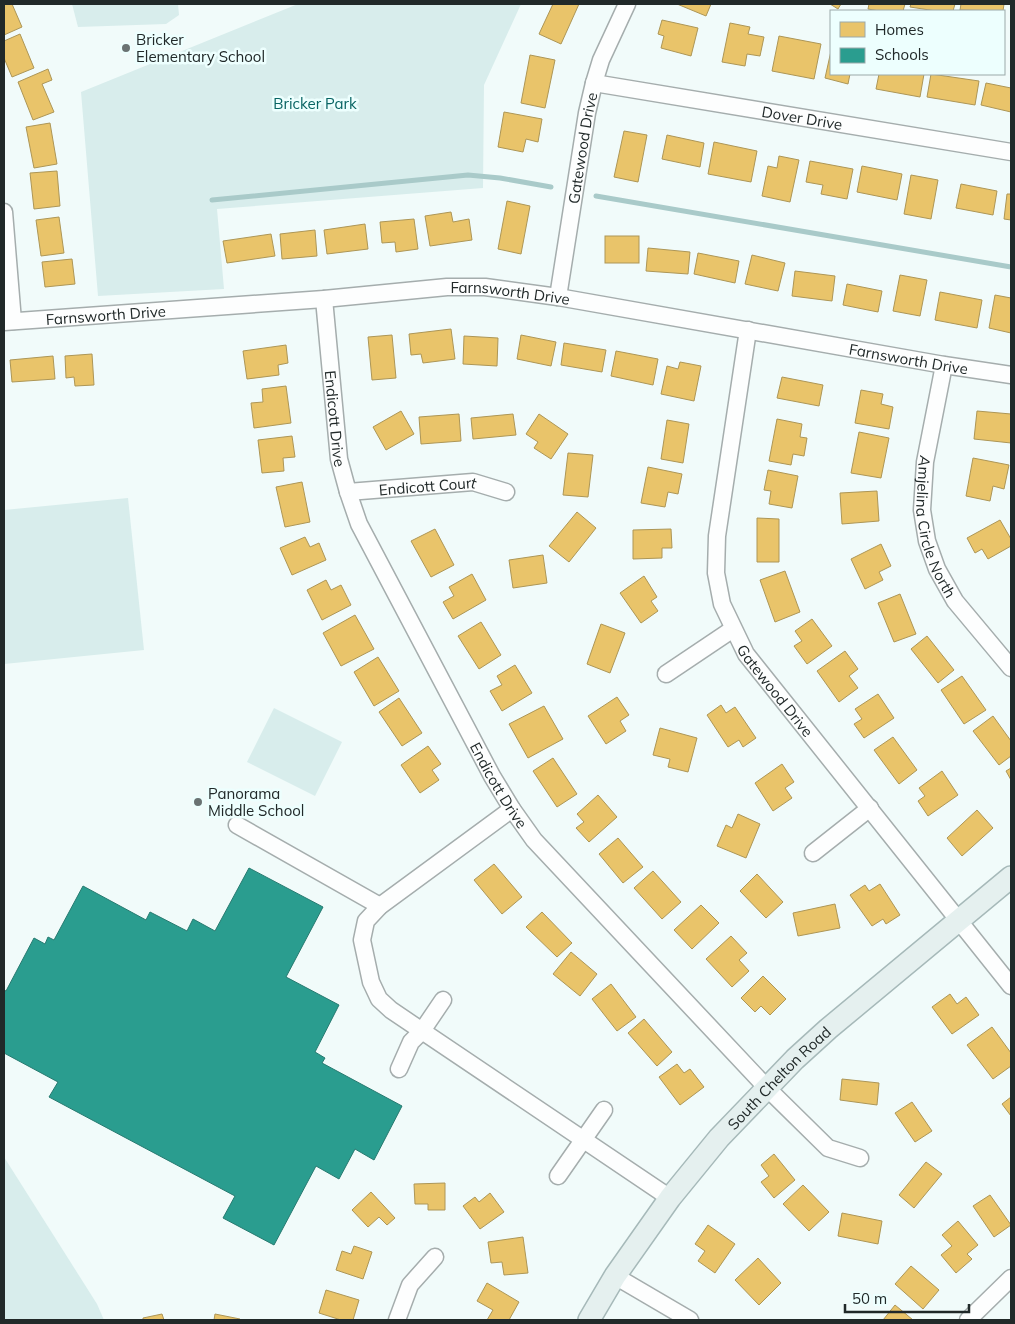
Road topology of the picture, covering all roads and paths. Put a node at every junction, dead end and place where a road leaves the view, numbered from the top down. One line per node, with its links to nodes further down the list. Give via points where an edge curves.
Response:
1 (626, 4): 2 (street, Gatewood Drive)
2 (594, 82): 3 (street, Dover Drive); 5 (street, Gatewood Drive)
3 (1011, 152)
4 (4, 212): 7 (street)
5 (558, 297): 6 (street, Farnsworth Drive, via 485,287 447,286); 8 (street, Farnsworth Drive)
6 (324, 299): 7 (street, Farnsworth Drive); 11 (street, Endicott Drive, via 339,459)
7 (9, 322)
8 (748, 330): 9 (street, Farnsworth Drive); 13 (street, Gatewood Drive, via 717,536 716,573 722,604)
9 (944, 365): 10 (street, Farnsworth Drive); 14 (street, Amjelina Circle North, via 925,462 922,510 927,541 937,569 955,601)
10 (1011, 375)
11 (348, 492): 12 (street, Endicott Court, via 473,482); 17 (street, Endicott Drive, via 359,524)
12 (506, 492)
13 (734, 629): 15 (street); 16 (street, Gatewood Drive, via 746,654)
14 (1011, 668)
15 (666, 674)
16 (870, 808): 19 (street); 22 (street, Gatewood Drive)
17 (512, 809): 21 (street); 27 (street, Endicott Drive, via 534,840)
18 (237, 825): 21 (street)
19 (813, 853)
20 (1011, 876): 22 (main road, South Chelton Road)
21 (380, 906): 25 (street, via 366,921 362,940 371,982 379,998 391,1010)
22 (960, 920): 23 (street, Gatewood Drive); 27 (main road, South Chelton Road, via 828,1029)
23 (1011, 986)
24 (444, 1000): 25 (street)
25 (422, 1031): 26 (street, via 412,1042); 29 (street)
26 (399, 1069)
27 (767, 1088): 30 (street, Endicott Drive, via 828,1148); 32 (main road, South Chelton Road, via 719,1138)
28 (604, 1110): 29 (street)
29 (584, 1140): 31 (street); 32 (street)
30 (860, 1158)
31 (558, 1176)
32 (670, 1198): 34 (main road, South Chelton Road)
33 (435, 1257): 36 (street, via 410,1285)
34 (615, 1276): 37 (main road, South Chelton Road); 38 (street)
35 (1011, 1278): 39 (street)
36 (398, 1320)
37 (589, 1320)
38 (690, 1320)
39 (968, 1320)

